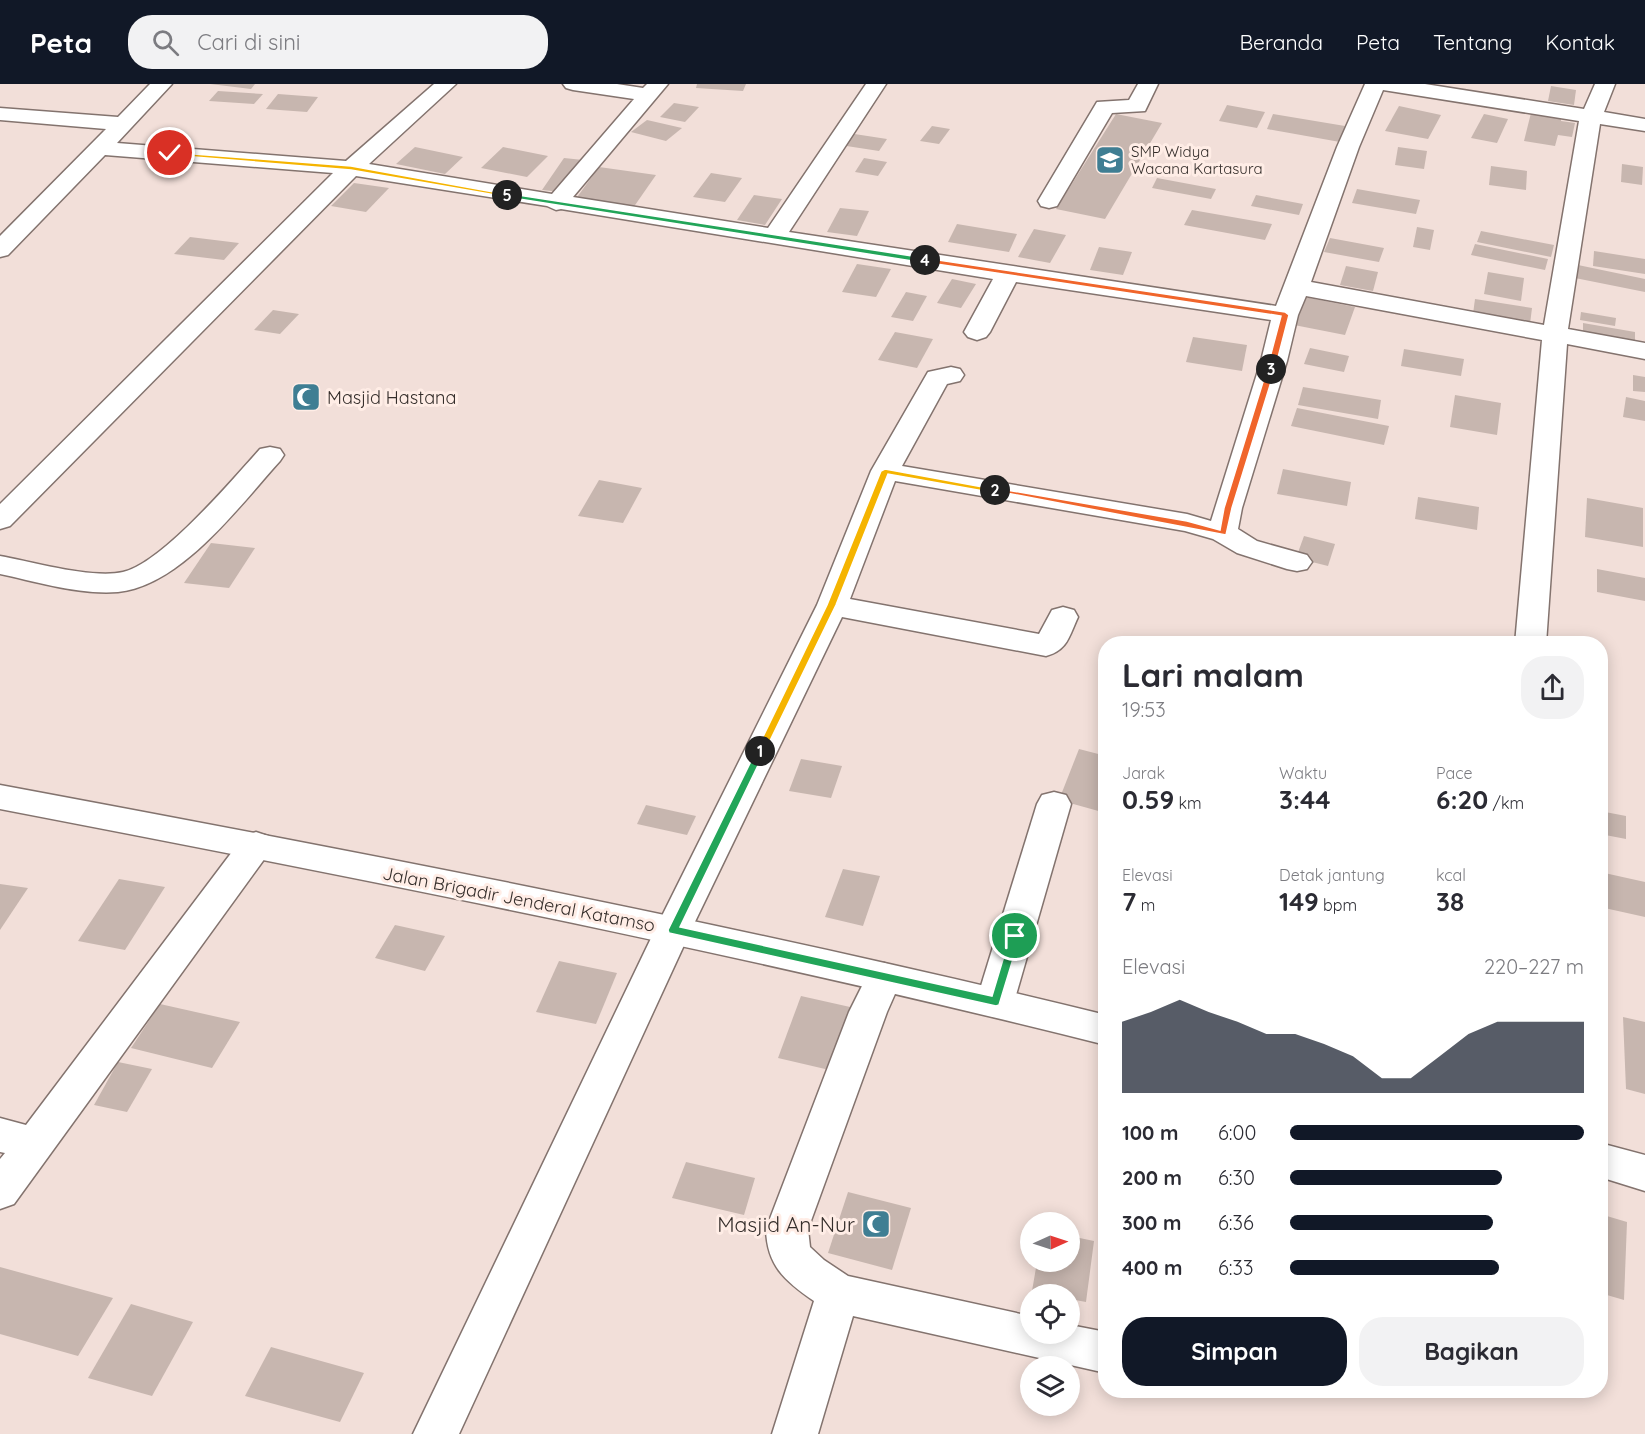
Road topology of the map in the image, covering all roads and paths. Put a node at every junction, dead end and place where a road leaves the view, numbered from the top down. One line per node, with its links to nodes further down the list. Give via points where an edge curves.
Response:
1 (162, 84): 12 (street)
2 (446, 84): 15 (street)
3 (573, 84): 9 (street)
4 (876, 84): 18 (street)
5 (1148, 84): 16 (street, via 1137,106 1105,107)
6 (1375, 84): 21 (street)
7 (1385, 84): 11 (street)
8 (1605, 84): 11 (street)
9 (653, 89): 17 (street)
10 (0, 114): 12 (street)
11 (1592, 117): 13 (street); 24 (street, via 1582,153 1578,204)
12 (123, 124): 14 (street)
13 (1645, 125)
14 (102, 148): 15 (street); 19 (street)
15 (351, 168): 17 (street); 29 (street)
16 (1049, 201)
17 (556, 203): 18 (street)
18 (774, 236): 20 (street)
19 (0, 250)
20 (1008, 274): 22 (street); 23 (street)
21 (1297, 287): 22 (street); 24 (street)
22 (1285, 315): 30 (street)
23 (977, 332)
24 (1555, 334): 25 (street); 35 (street)
25 (1645, 351)
26 (951, 375): 28 (street, via 937,378)
27 (270, 455): 32 (street, via 173,555 131,580 84,580)
28 (885, 471): 30 (street, via 1187,523); 33 (street)
29 (0, 520)
30 (1223, 533): 31 (street, via 1247,547)
31 (1297, 562)
32 (0, 565)
33 (832, 605): 34 (street, via 1046,646); 39 (street)
34 (1063, 617)
35 (1531, 636)
36 (0, 797): 38 (street, Jalan Brigadir Jenderal Katamso)
37 (1054, 804): 41 (street)
38 (256, 845): 39 (street, Jalan Brigadir Jenderal Katamso); 43 (street)
39 (673, 930): 40 (street, Jalan Brigadir Jenderal Katamso); 49 (street)
40 (884, 978): 41 (street, Jalan Brigadir Jenderal Katamso); 47 (street, via 787,1228 789,1255)
41 (996, 1002): 42 (street, Jalan Brigadir Jenderal Katamso)
42 (1098, 1028)
43 (17, 1139): 46 (street)
44 (1608, 1162): 45 (street)
45 (1645, 1173)
46 (0, 1191)
47 (838, 1293): 48 (street); 50 (street)
48 (1098, 1351)
49 (436, 1434)
50 (795, 1434)

